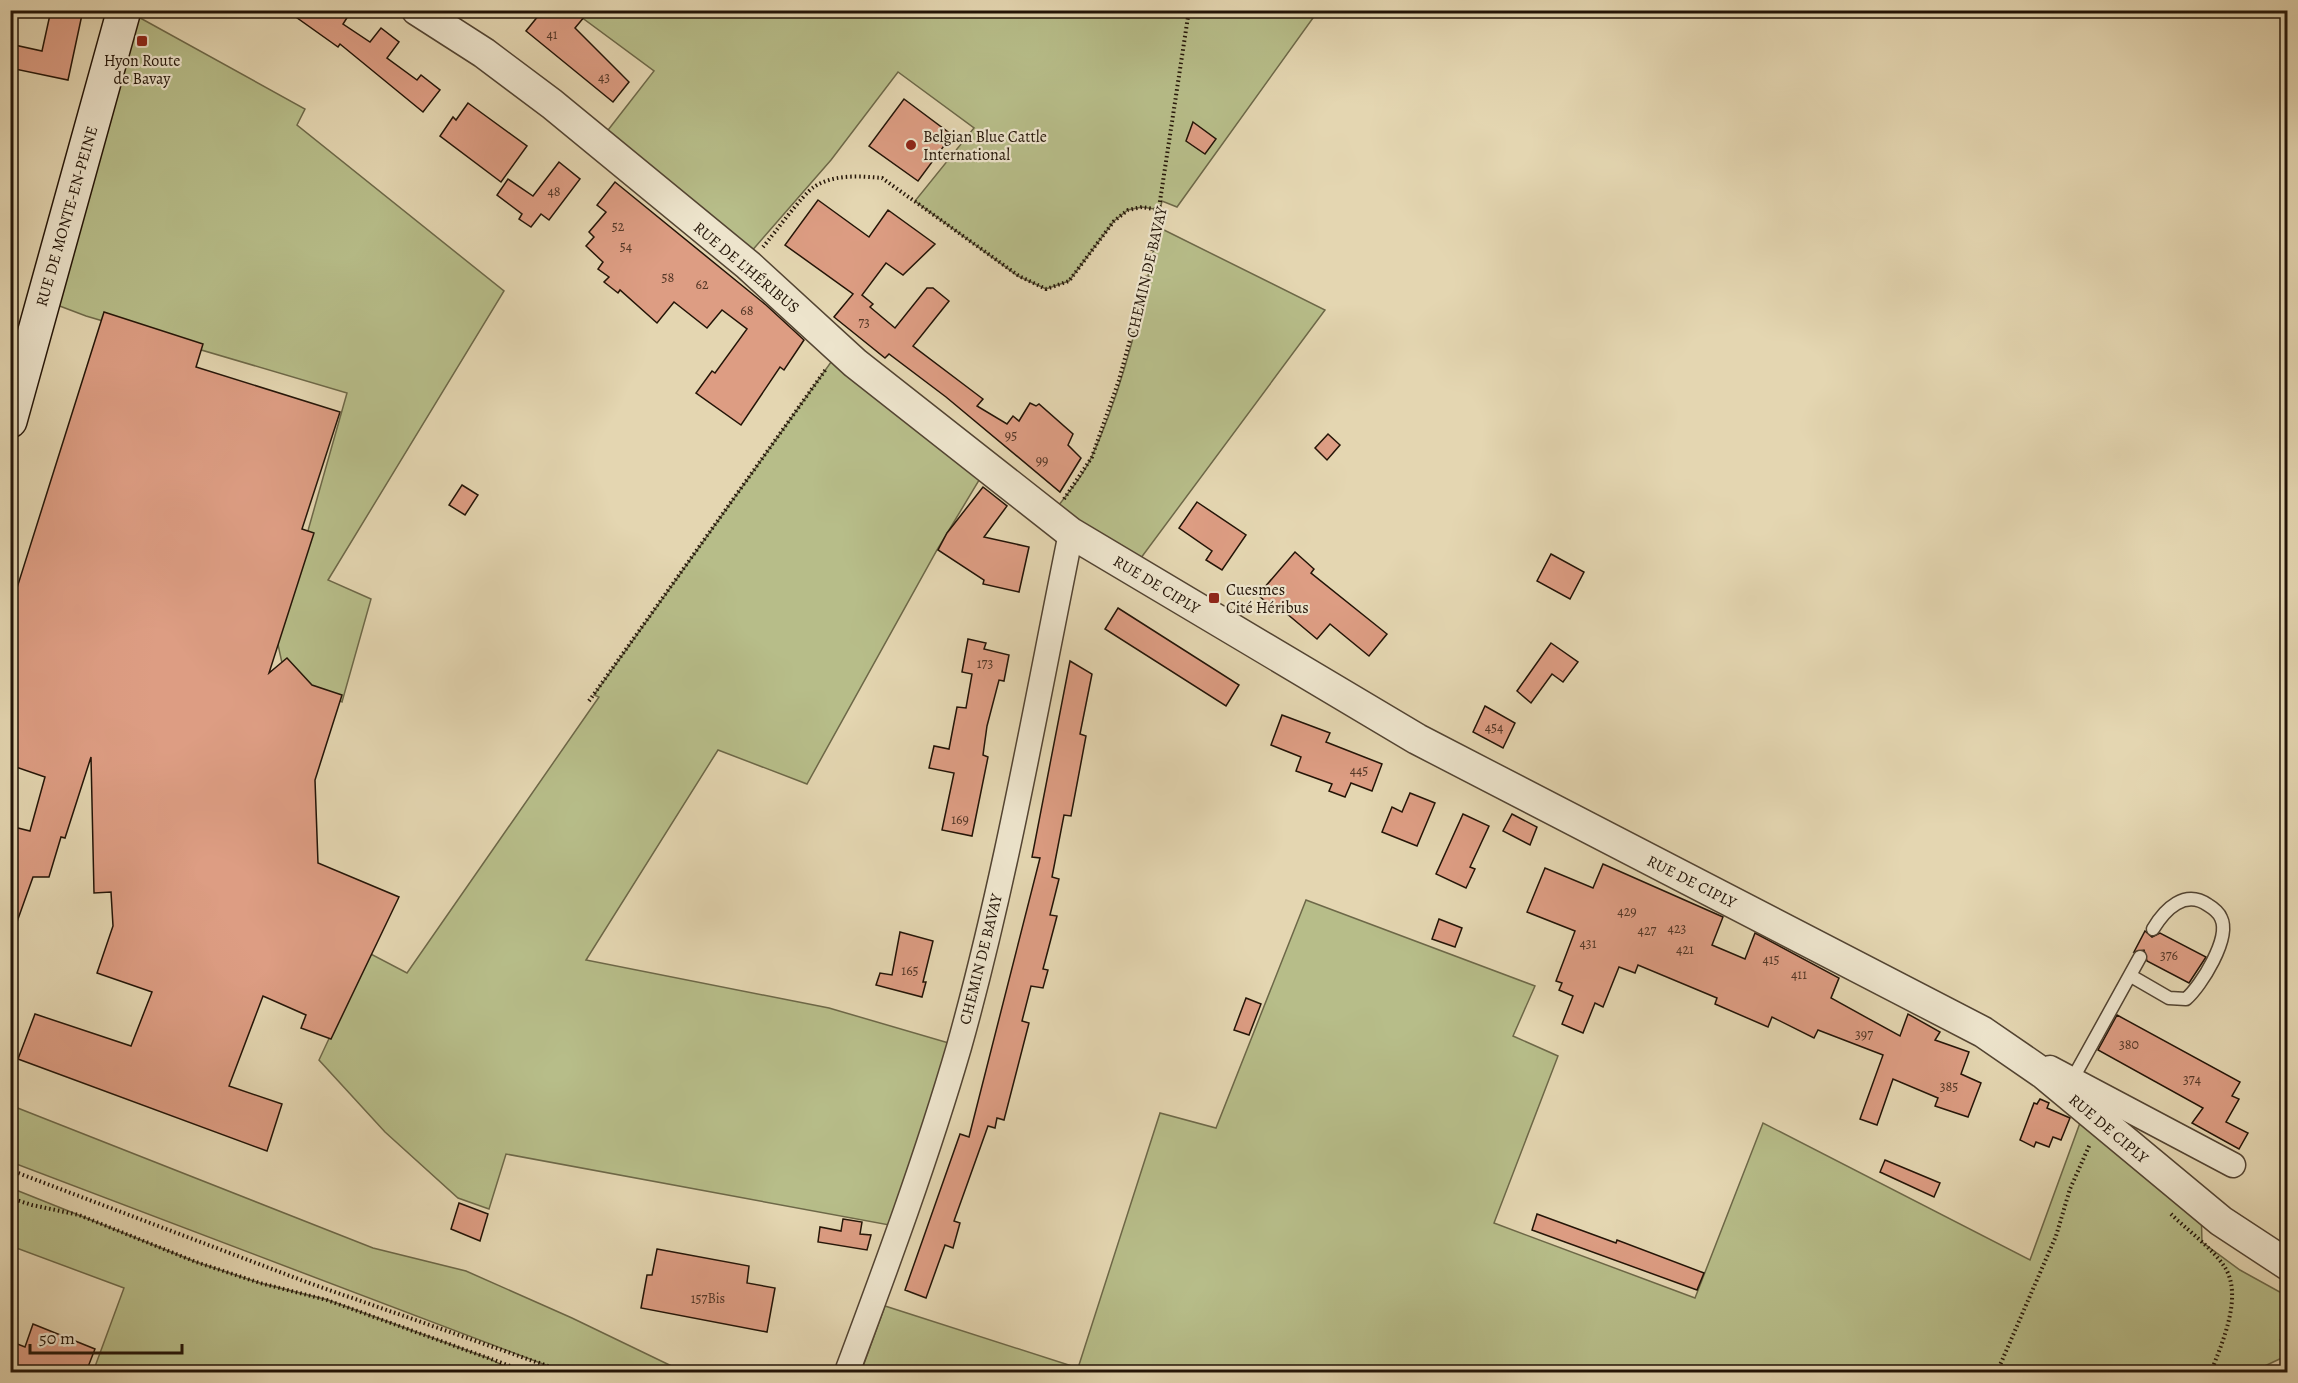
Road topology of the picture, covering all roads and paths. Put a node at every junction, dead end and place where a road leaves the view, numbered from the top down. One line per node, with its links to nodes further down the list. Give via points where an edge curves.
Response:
1 (124, 10): 7 (main road, RUE DE MONTE-EN-PEINE)
2 (417, 10): 5 (street, RUE DE L'HÉRIBUS, via 484,53 543,98)
3 (1189, 10): 4 (path, CHEMIN DE BAVAY)
4 (1160, 210): 5 (path, via 1128,210 1114,221 1069,281 1046,288 1018,276 882,178 838,178 814,187); 8 (path, CHEMIN DE BAVAY, via 1150,267 1119,380 1092,457 1072,488)
5 (748, 266): 6 (street, RUE DE L'HÉRIBUS)
6 (841, 348): 8 (street, RUE DE L'HÉRIBUS); 9 (path)
7 (10, 421)
8 (1061, 524): 13 (street, RUE DE CIPLY, via 1417,739); 23 (street, CHEMIN DE BAVAY, via 991,920 959,1046 900,1227)
9 (589, 701)
10 (2153, 929): 12 (lane, via 2168,908 2192,899 2203,902 2222,918 2222,943 2186,999 2169,998)
11 (2140, 957): 12 (lane)
12 (2130, 976): 14 (lane)
13 (1983, 1032): 14 (street); 15 (street, RUE DE CIPLY, via 2044,1074)
14 (2072, 1080): 16 (street)
15 (2104, 1123): 20 (street, RUE DE CIPLY, via 2221,1221); 24 (path, via 2070,1189 2056,1236)
16 (2233, 1165)
17 (10, 1170): 22 (path, via 309,1283)
18 (10, 1198): 21 (path, via 79,1215 196,1262 327,1300)
19 (2168, 1212): 25 (path, via 2224,1266 2231,1283 2231,1303)
20 (2288, 1265)
21 (527, 1372)
22 (565, 1372)
23 (847, 1372)
24 (1997, 1372)
25 (2211, 1372)

